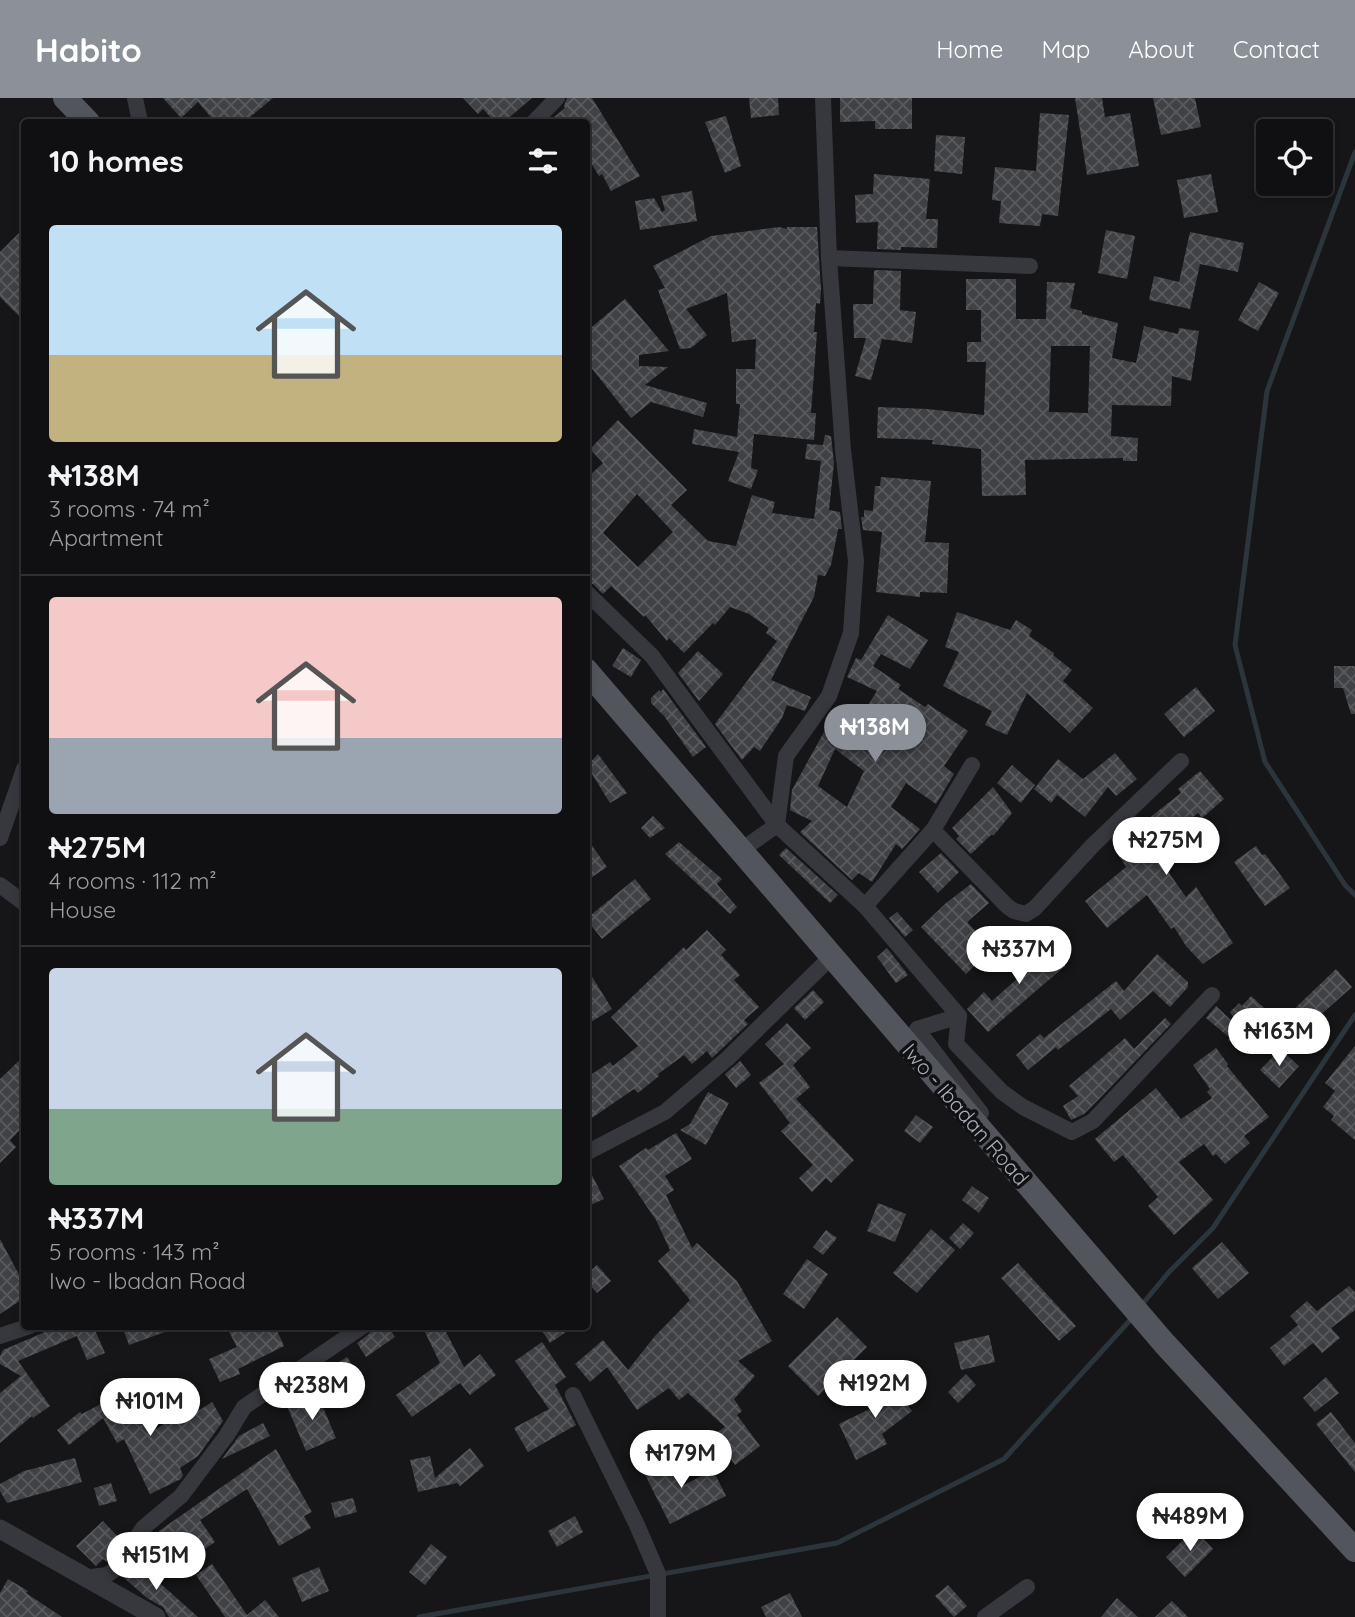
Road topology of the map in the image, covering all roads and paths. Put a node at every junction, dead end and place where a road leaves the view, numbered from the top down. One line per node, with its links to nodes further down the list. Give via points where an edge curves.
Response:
1 (65, 98): 5 (main road)
2 (135, 98): 6 (street)
3 (557, 98): 7 (street)
4 (824, 98): 8 (street)
5 (86, 119)
6 (139, 119)
7 (537, 119)
8 (829, 258): 9 (street); 15 (street, via 856,561 850,633 829,696 786,756)
9 (1030, 266)
10 (590, 596): 15 (street, via 652,656)
11 (590, 675): 18 (main road, Iwo - Ibadan Road)
12 (1181, 761): 16 (street, via 1026,914 1007,906)
13 (972, 765): 16 (street)
14 (21, 778): 17 (street)
15 (777, 825): 18 (street); 21 (street)
16 (933, 830): 21 (street)
17 (0, 838)
18 (740, 850): 22 (main road, Iwo - Ibadan Road)
19 (0, 885): 20 (street)
20 (21, 901)
21 (866, 906): 24 (street)
22 (831, 957): 25 (street, via 728,1058 665,1112); 26 (main road, Iwo - Ibadan Road)
23 (1212, 995): 24 (street, via 1093,1121 1072,1132 1002,1092 956,1044)
24 (959, 1016): 26 (street, via 917,1030)
25 (590, 1151)
26 (1113, 1284): 32 (main road, Iwo - Ibadan Road)
27 (21, 1329): 29 (street)
28 (357, 1330): 33 (street, via 244,1408 181,1496 143,1528 117,1567 107,1575)
29 (0, 1336)
30 (573, 1395): 36 (street, via 658,1574)
31 (0, 1529): 33 (street)
32 (1355, 1550)
33 (84, 1577): 35 (street)
34 (1027, 1587): 37 (street)
35 (156, 1617)
36 (658, 1617)
37 (985, 1617)

